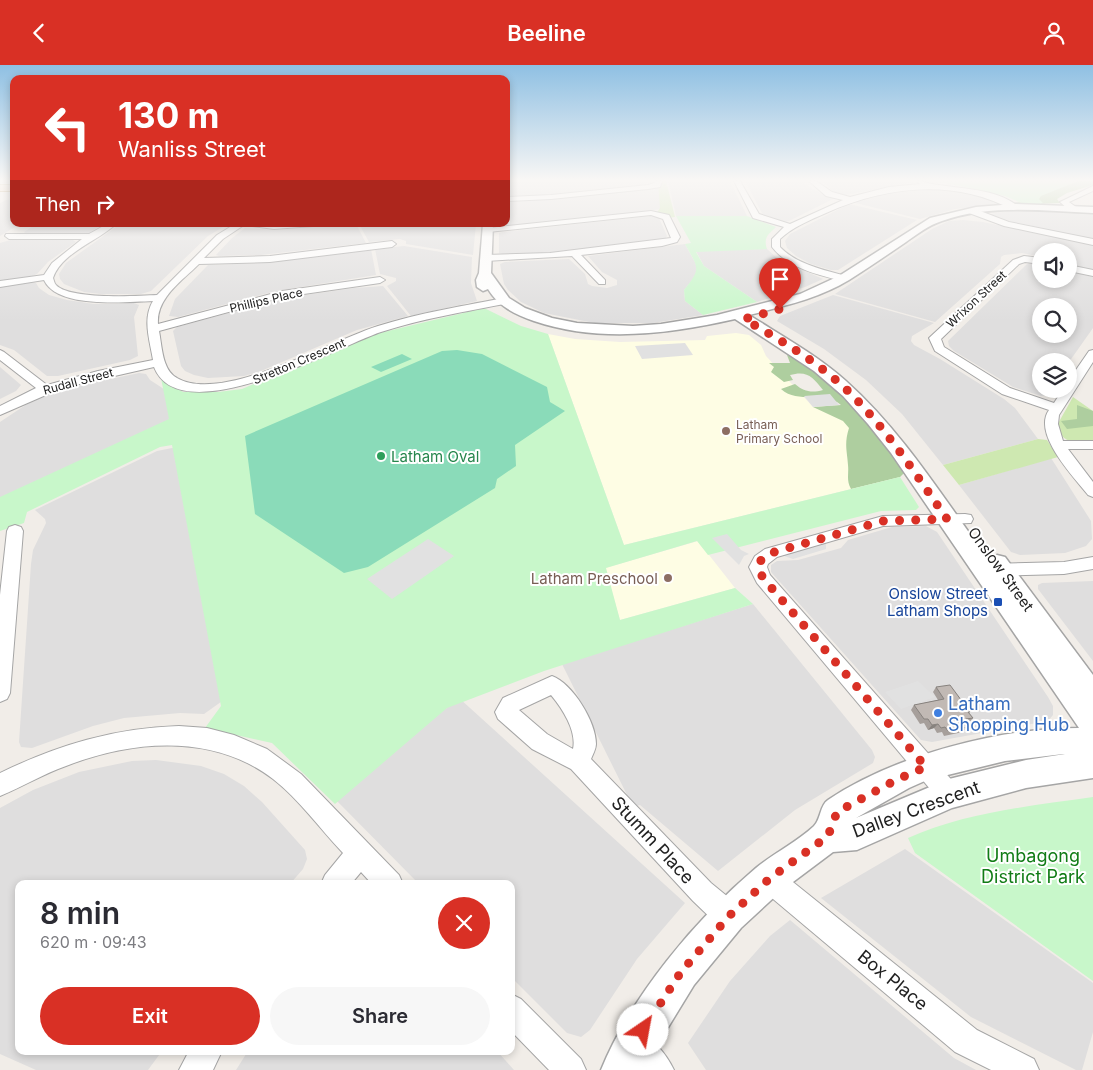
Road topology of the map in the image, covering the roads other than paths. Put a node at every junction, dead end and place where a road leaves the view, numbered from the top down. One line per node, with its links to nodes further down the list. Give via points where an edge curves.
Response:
1 (488, 227): 14 (street)
2 (24, 228): 10 (street)
3 (106, 228): 9 (street)
4 (233, 228): 16 (street, Stretton Crescent)
5 (671, 228): 13 (street, via 676,237 667,243)
6 (789, 228): 20 (street, via 780,233 775,241 780,252 800,265)
7 (920, 228): 20 (street)
8 (1029, 228): 11 (street)
9 (92, 237): 10 (street); 19 (street, via 57,262)
10 (4, 238)
11 (1093, 242)
12 (392, 244): 16 (street, via 270,259)
13 (575, 254): 14 (street); 22 (street)
14 (486, 259): 25 (street, via 485,273)
15 (1032, 260): 32 (street, Wrixon Street, via 1016,262 935,339 946,354 998,386)
16 (196, 261): 24 (street, Stretton Crescent)
17 (1077, 270): 18 (street)
18 (1093, 273)
19 (47, 277): 23 (street); 24 (street, via 53,288 77,297)
20 (843, 278): 26 (street, via 800,298)
21 (380, 280): 27 (street, Phillips Place, via 282,294)
22 (602, 282)
23 (0, 284)
24 (160, 298): 27 (street, Stretton Crescent, via 153,307)
25 (499, 302): 26 (street, via 515,316 532,323 595,335 631,337 657,335); 30 (street, Stretton Crescent, via 367,333 266,377 238,385 204,387 178,383 162,372)
26 (745, 315): 37 (street, Onslow Street, via 857,393)
27 (153, 329): 30 (street, Stretton Crescent)
28 (1093, 353): 32 (street)
29 (0, 354): 31 (street)
30 (160, 362): 31 (street, Rudall Street)
31 (45, 389): 33 (street, Rudall Street)
32 (1057, 408): 34 (street, via 1050,424 1051,433)
33 (0, 411)
34 (1059, 445): 35 (street); 36 (street)
35 (1093, 445)
36 (1093, 492)
37 (956, 519): 40 (street, Onslow Street); 48 (street, via 883,521 771,553 761,560 758,567 763,578)
38 (15, 531): 42 (street)
39 (1093, 563): 40 (street, via 1064,568)
40 (992, 570): 41 (street, Onslow Street)
41 (1043, 640): 43 (street, Onslow Street); 44 (street, Onslow Street)
42 (0, 693)
43 (1093, 696)
44 (1093, 725)
45 (1093, 741): 48 (street, Dalley Crescent, via 1005,747)
46 (579, 762): 56 (street, Stumm Place, via 702,892)
47 (1093, 764): 50 (street, Dalley Crescent, via 1026,774)
48 (926, 767): 50 (street); 51 (street, Dalley Crescent, via 837,812)
49 (0, 785): 52 (street, via 68,754 140,737 184,735 224,742 256,754 282,771)
50 (949, 794): 51 (street, Dalley Crescent, via 857,834)
51 (828, 836): 53 (street)
52 (360, 853): 54 (street); 55 (street)
53 (769, 879): 56 (street); 63 (street, Box Place, via 966,1041)
54 (337, 880)
55 (386, 880)
56 (729, 916): 59 (street, via 681,972)
57 (515, 1013): 61 (street)
58 (204, 1055): 60 (street)
59 (627, 1057): 62 (street)
60 (195, 1070)
61 (570, 1070)
62 (658, 1070)
63 (1024, 1070)

